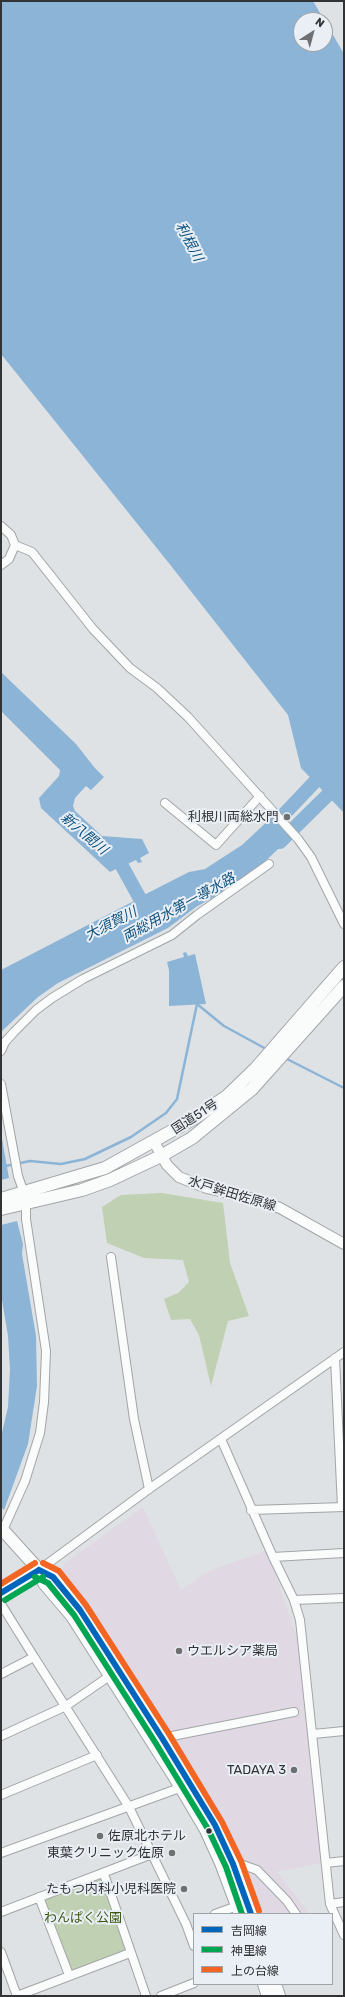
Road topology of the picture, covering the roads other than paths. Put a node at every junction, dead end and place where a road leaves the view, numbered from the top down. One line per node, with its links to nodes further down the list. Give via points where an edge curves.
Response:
1 (1, 526): 2 (street, via 11,535)
2 (15, 544): 3 (street, via 9,559); 4 (street, via 32,552 92,629 130,668 157,688 188,717)
3 (1, 565)
4 (260, 796): 5 (street, via 216,845); 7 (street, via 311,857)
5 (165, 803)
6 (270, 864): 10 (street, via 197,915 172,936 83,979 52,998 14,1032)
7 (344, 924)
8 (344, 967): 13 (highway, 国道51号, via 270,1054 240,1084 211,1108)
9 (344, 986): 14 (highway, 国道51号, via 252,1089 192,1138)
10 (1, 1051)
11 (1, 1084): 12 (street)
12 (3, 1107): 16 (street)
13 (154, 1142): 14 (main road, 水戸鉾田佐原線); 16 (highway, 国道51号, via 105,1168)
14 (161, 1156): 16 (highway, 国道51号, via 82,1190 56,1197); 20 (main road, 水戸鉾田佐原線, via 179,1178 280,1208)
15 (1, 1191): 16 (highway)
16 (22, 1198): 17 (highway); 18 (highway); 19 (highway); 28 (street, via 46,1351 44,1402 40,1433 25,1481)
17 (1, 1199)
18 (1, 1209)
19 (1, 1216)
20 (344, 1244)
21 (111, 1257): 25 (street, via 134,1419)
22 (344, 1352): 23 (street)
23 (335, 1358): 24 (street); 26 (street)
24 (221, 1439): 25 (street); 27 (street)
25 (148, 1489): 31 (street)
26 (343, 1507): 27 (street)
27 (251, 1510): 30 (street)
28 (2, 1529): 31 (highway)
29 (344, 1553): 30 (street)
30 (273, 1558): 34 (street)
31 (39, 1570): 32 (highway); 37 (highway, via 53,1578 67,1594)
32 (1, 1593)
33 (344, 1598): 34 (street)
34 (294, 1600): 42 (street, via 300,1620)
35 (1, 1604): 36 (street)
36 (34, 1657): 38 (street); 39 (street)
37 (115, 1673): 39 (street); 44 (highway); 46 (highway)
38 (1, 1674)
39 (66, 1706): 43 (street); 45 (street)
40 (294, 1712): 44 (street)
41 (344, 1731): 42 (street)
42 (313, 1734): 52 (street)
43 (1, 1736)
44 (162, 1738): 46 (highway)
45 (97, 1755): 47 (street); 48 (street)
46 (185, 1786): 48 (street); 53 (highway, via 215,1825); 58 (highway)
47 (1, 1795)
48 (129, 1807): 49 (street); 50 (street)
49 (1, 1853)
50 (152, 1854): 54 (street); 63 (street)
51 (344, 1861): 52 (street)
52 (326, 1863): 57 (street)
53 (233, 1864): 58 (highway); 62 (street, via 257,1870)
54 (104, 1874): 55 (street); 67 (street)
55 (39, 1897): 59 (street); 68 (street)
56 (344, 1902): 57 (street)
57 (330, 1904): 64 (street)
58 (241, 1907): 60 (street); 61 (highway)
59 (1, 1912)
60 (219, 1913)
61 (250, 1913)
62 (295, 1913)
63 (190, 1923): 65 (street)
64 (344, 1935)
65 (193, 1940)
66 (1, 1952): 68 (street, via 17,1996)
67 (130, 1953): 68 (street); 72 (street)
68 (69, 1975)
69 (193, 1983): 73 (street)
70 (266, 1985): 71 (highway)
71 (276, 1990)
72 (146, 1996)
73 (161, 1996)

